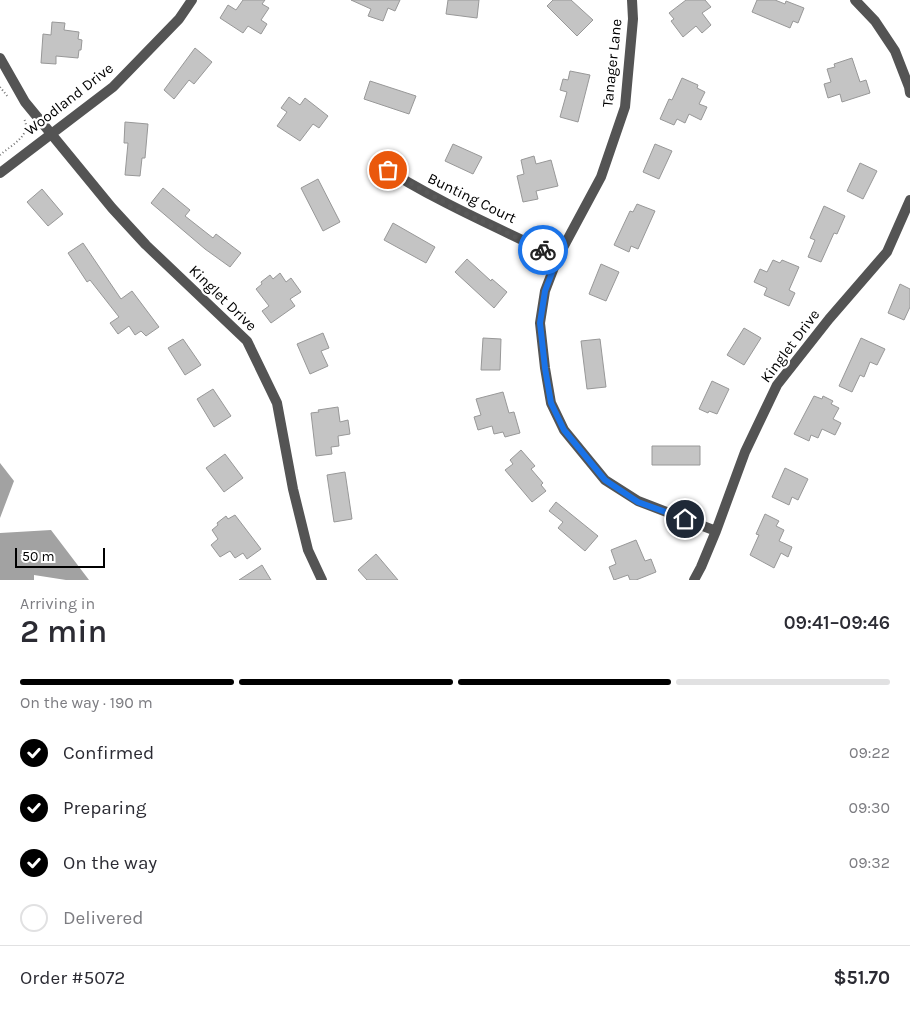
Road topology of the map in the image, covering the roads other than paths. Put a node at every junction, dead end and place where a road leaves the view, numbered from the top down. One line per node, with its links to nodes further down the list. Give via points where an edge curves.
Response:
1 (192, 0): 6 (street, Woodland Drive, via 179,19 113,87)
2 (632, 0): 10 (street, Tanager Lane, via 625,107 601,176)
3 (855, 0): 5 (street, via 875,21 895,51)
4 (0, 58): 6 (street, Kinglet Drive, via 25,102)
5 (910, 93)
6 (51, 134): 8 (street, Woodland Drive); 12 (street, Kinglet Drive, via 146,245 247,341 276,403 306,542)
7 (375, 162): 10 (street, Bunting Court, via 454,208)
8 (0, 173)
9 (910, 200): 11 (street, Kinglet Drive, via 887,252 777,385 745,452)
10 (558, 257): 11 (street, Tanager Lane, via 545,291 540,323 551,403 564,430 605,480 638,502)
11 (716, 531): 13 (street, Kinglet Drive)
12 (322, 580)
13 (694, 580)

